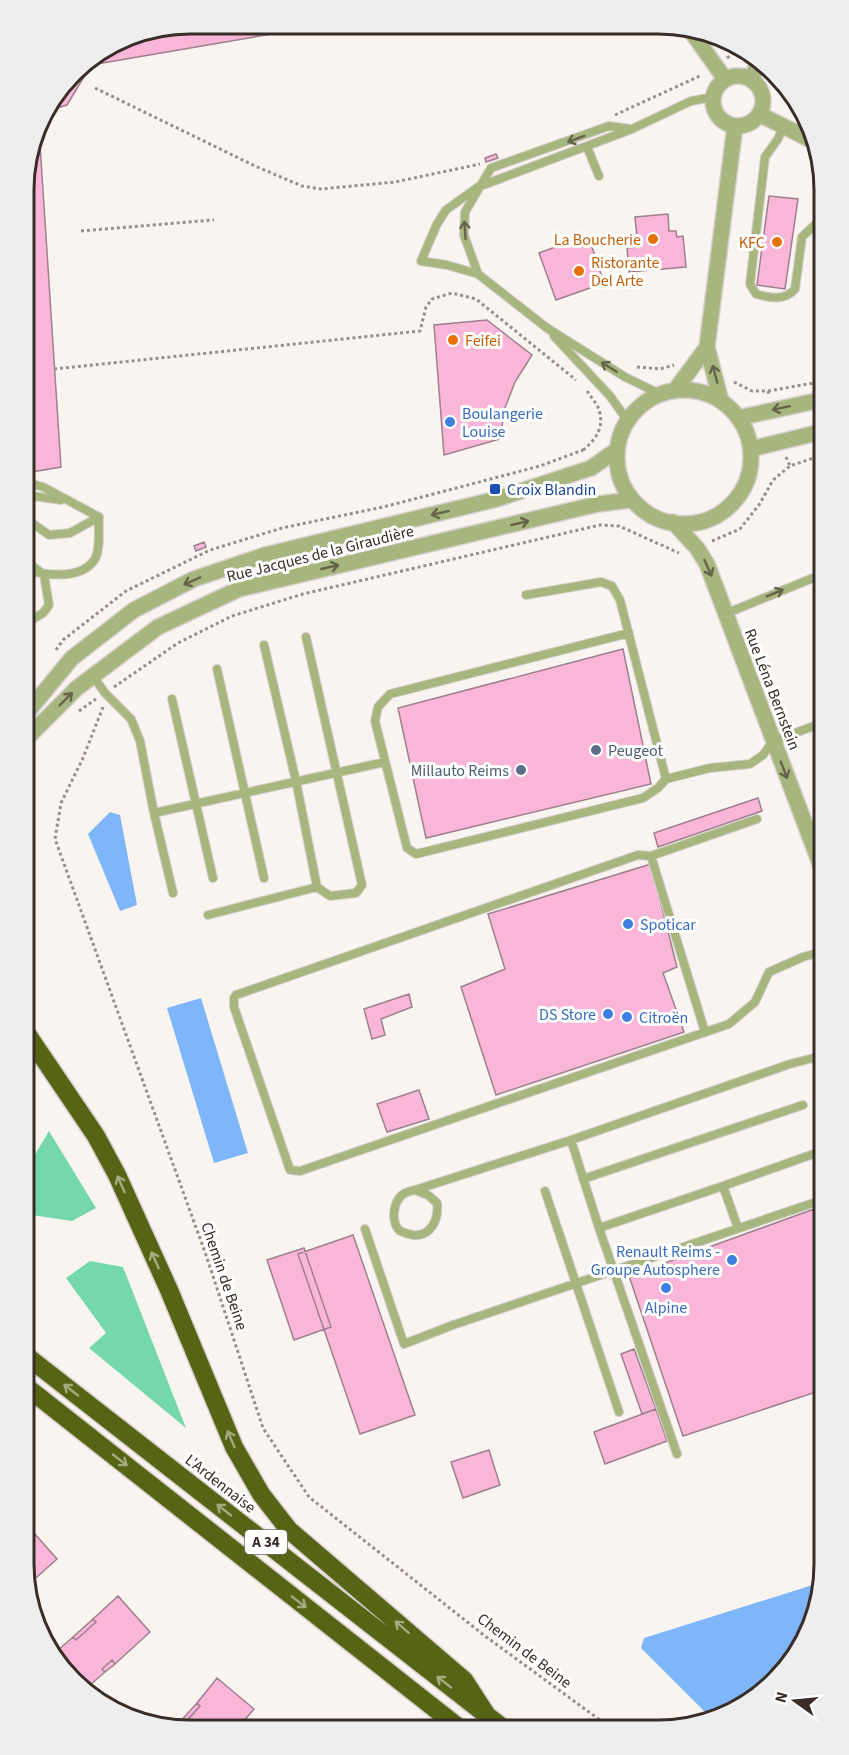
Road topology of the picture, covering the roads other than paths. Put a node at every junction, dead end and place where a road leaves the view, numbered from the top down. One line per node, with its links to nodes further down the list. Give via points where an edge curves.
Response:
1 (697, 39): 3 (street)
2 (756, 69): 4 (street)
3 (725, 80): 4 (street, via 734,76); 5 (street)
4 (751, 80): 6 (street, via 762,95)
5 (713, 97): 7 (street, via 718,116); 9 (lane, via 691,101)
6 (759, 114): 7 (street, via 753,121); 8 (street)
7 (735, 126): 17 (street)
8 (783, 126): 10 (street); 14 (lane, via 765,157 750,284 756,294 790,295 795,289 802,237)
9 (632, 129): 11 (lane); 13 (lane, one-way to 13, via 609,126 499,164 491,168)
10 (805, 137)
11 (587, 147): 12 (lane); 13 (lane)
12 (599, 176)
13 (478, 187): 15 (lane, one-way to 13, via 464,235 465,212); 15 (lane, via 446,210 421,261)
14 (814, 226)
15 (478, 274): 16 (lane)
16 (547, 328): 19 (lane, one-way to 16); 23 (lane)
17 (707, 347): 18 (street); 20 (street, one-way to 17)
18 (676, 389): 19 (street); 20 (street, via 705,392)
19 (660, 394): 23 (street, via 632,410)
20 (721, 401): 22 (street)
21 (814, 401): 22 (street, one-way to 22)
22 (738, 417): 25 (street)
23 (627, 420): 26 (street)
24 (814, 434): 25 (street)
25 (752, 449): 32 (street, via 748,478 737,499 714,517 688,525)
26 (617, 450): 29 (street, via 615,462); 47 (street, Rue Jacques de la Giraudière, one-way to 47, via 591,468 497,499 265,555 194,579 134,610 72,658)
27 (35, 485): 30 (lane)
28 (35, 496): 30 (lane)
29 (631, 500): 32 (street, via 636,508); 45 (street, Rue Jacques de la Giraudière, one-way to 29, via 158,627 239,589 598,504)
30 (65, 501): 31 (lane)
31 (99, 517): 33 (lane, via 70,533 48,535); 36 (lane, via 95,559 84,569)
32 (673, 522): 39 (street, Rue Léna Bernstein, one-way to 39, via 707,564)
33 (35, 525)
34 (35, 567): 36 (lane)
35 (35, 572): 36 (lane)
36 (44, 574): 40 (lane, via 50,605)
37 (814, 578): 39 (lane, one-way to 37)
38 (526, 595): 41 (lane, via 601,582 612,586)
39 (725, 614): 50 (street, Rue Léna Bernstein)
40 (35, 618)
41 (629, 633): 51 (lane, via 390,694 378,707 375,721); 53 (lane)
42 (306, 637): 52 (lane)
43 (264, 645): 54 (lane)
44 (217, 669): 55 (lane)
45 (93, 676): 49 (street, Rue Jacques de la Giraudière, one-way to 45); 57 (lane, via 131,719 140,741)
46 (172, 699): 56 (lane)
47 (35, 703)
48 (814, 726): 50 (lane)
49 (35, 730)
50 (773, 741): 53 (lane, via 750,764 710,768); 60 (street, Rue Léna Bernstein, one-way to 60)
51 (386, 762): 52 (lane); 53 (lane, via 407,848 416,854 643,798)
52 (337, 772): 54 (lane); 63 (lane, via 362,885 356,893 330,896)
53 (666, 779)
54 (296, 782): 55 (lane); 63 (lane)
55 (245, 793): 56 (lane); 62 (lane)
56 (196, 803): 57 (lane); 61 (lane)
57 (154, 813): 64 (lane)
58 (757, 819): 59 (lane)
59 (651, 856): 67 (lane); 67 (lane, via 638,855 236,995 234,1007 290,1170 300,1171)
60 (814, 864)
61 (213, 878)
62 (264, 878)
63 (317, 887): 65 (lane)
64 (173, 893)
65 (208, 915)
66 (814, 954): 67 (lane, via 769,972 755,1002 729,1024)
67 (705, 1032)
68 (34, 1045): 87 (highway, one-way to 68, via 464,1680 289,1530 261,1494 234,1447 117,1175 96,1136)
69 (814, 1058): 71 (lane)
70 (803, 1105): 73 (lane)
71 (571, 1140): 73 (lane); 75 (lane)
72 (814, 1154): 74 (lane)
73 (583, 1179): 78 (lane)
74 (723, 1186): 78 (lane); 79 (lane)
75 (415, 1190): 75 (lane, via 403,1194 395,1206 394,1219 399,1230 419,1235 433,1227 438,1213 437,1203)
76 (545, 1191): 82 (lane)
77 (814, 1202): 79 (lane)
78 (599, 1228): 81 (lane)
79 (738, 1228): 81 (lane)
80 (365, 1229): 82 (lane, via 404,1344)
81 (613, 1270): 82 (lane); 86 (lane)
82 (575, 1283): 85 (lane)
83 (34, 1362): 87 (highway, L'Ardennaise / A 34, one-way to 83)
84 (34, 1393): 88 (highway, A 34, one-way to 88)
85 (619, 1412)
86 (677, 1454)
87 (486, 1714): 89 (highway, L'Ardennaise / A 34)
88 (449, 1720)
89 (493, 1720)

